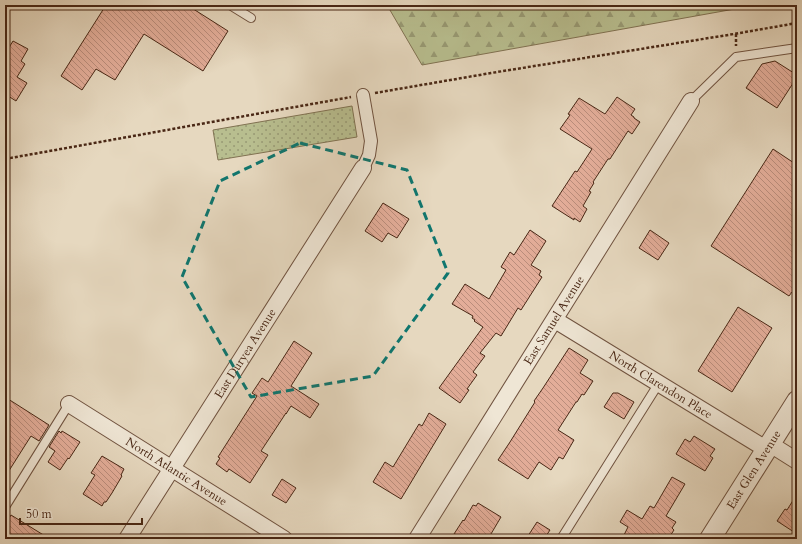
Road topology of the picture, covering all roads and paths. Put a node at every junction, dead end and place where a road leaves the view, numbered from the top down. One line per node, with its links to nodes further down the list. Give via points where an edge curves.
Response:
1 (230, 5): 2 (lane)
2 (251, 18)
3 (797, 23): 5 (path)
4 (797, 48): 6 (lane, via 736,57)
5 (363, 95): 7 (path); 8 (street, via 371,141)
6 (691, 101): 9 (street, East Samuel Avenue)
7 (5, 159)
8 (364, 168): 15 (street, East Duryea Avenue)
9 (555, 320): 10 (street, North Clarendon Place); 19 (street, East Samuel Avenue)
10 (659, 383): 13 (street, North Clarendon Place); 20 (lane)
11 (797, 401): 13 (street, East Glen Avenue)
12 (69, 404): 15 (street, North Atlantic Avenue); 16 (lane)
13 (768, 447): 14 (street, North Clarendon Place); 21 (street, East Glen Avenue)
14 (797, 461)
15 (172, 469): 17 (street, North Atlantic Avenue); 18 (street, East Duryea Avenue)
16 (5, 507)
17 (277, 537)
18 (127, 539)
19 (417, 539)
20 (561, 539)
21 (710, 539)

